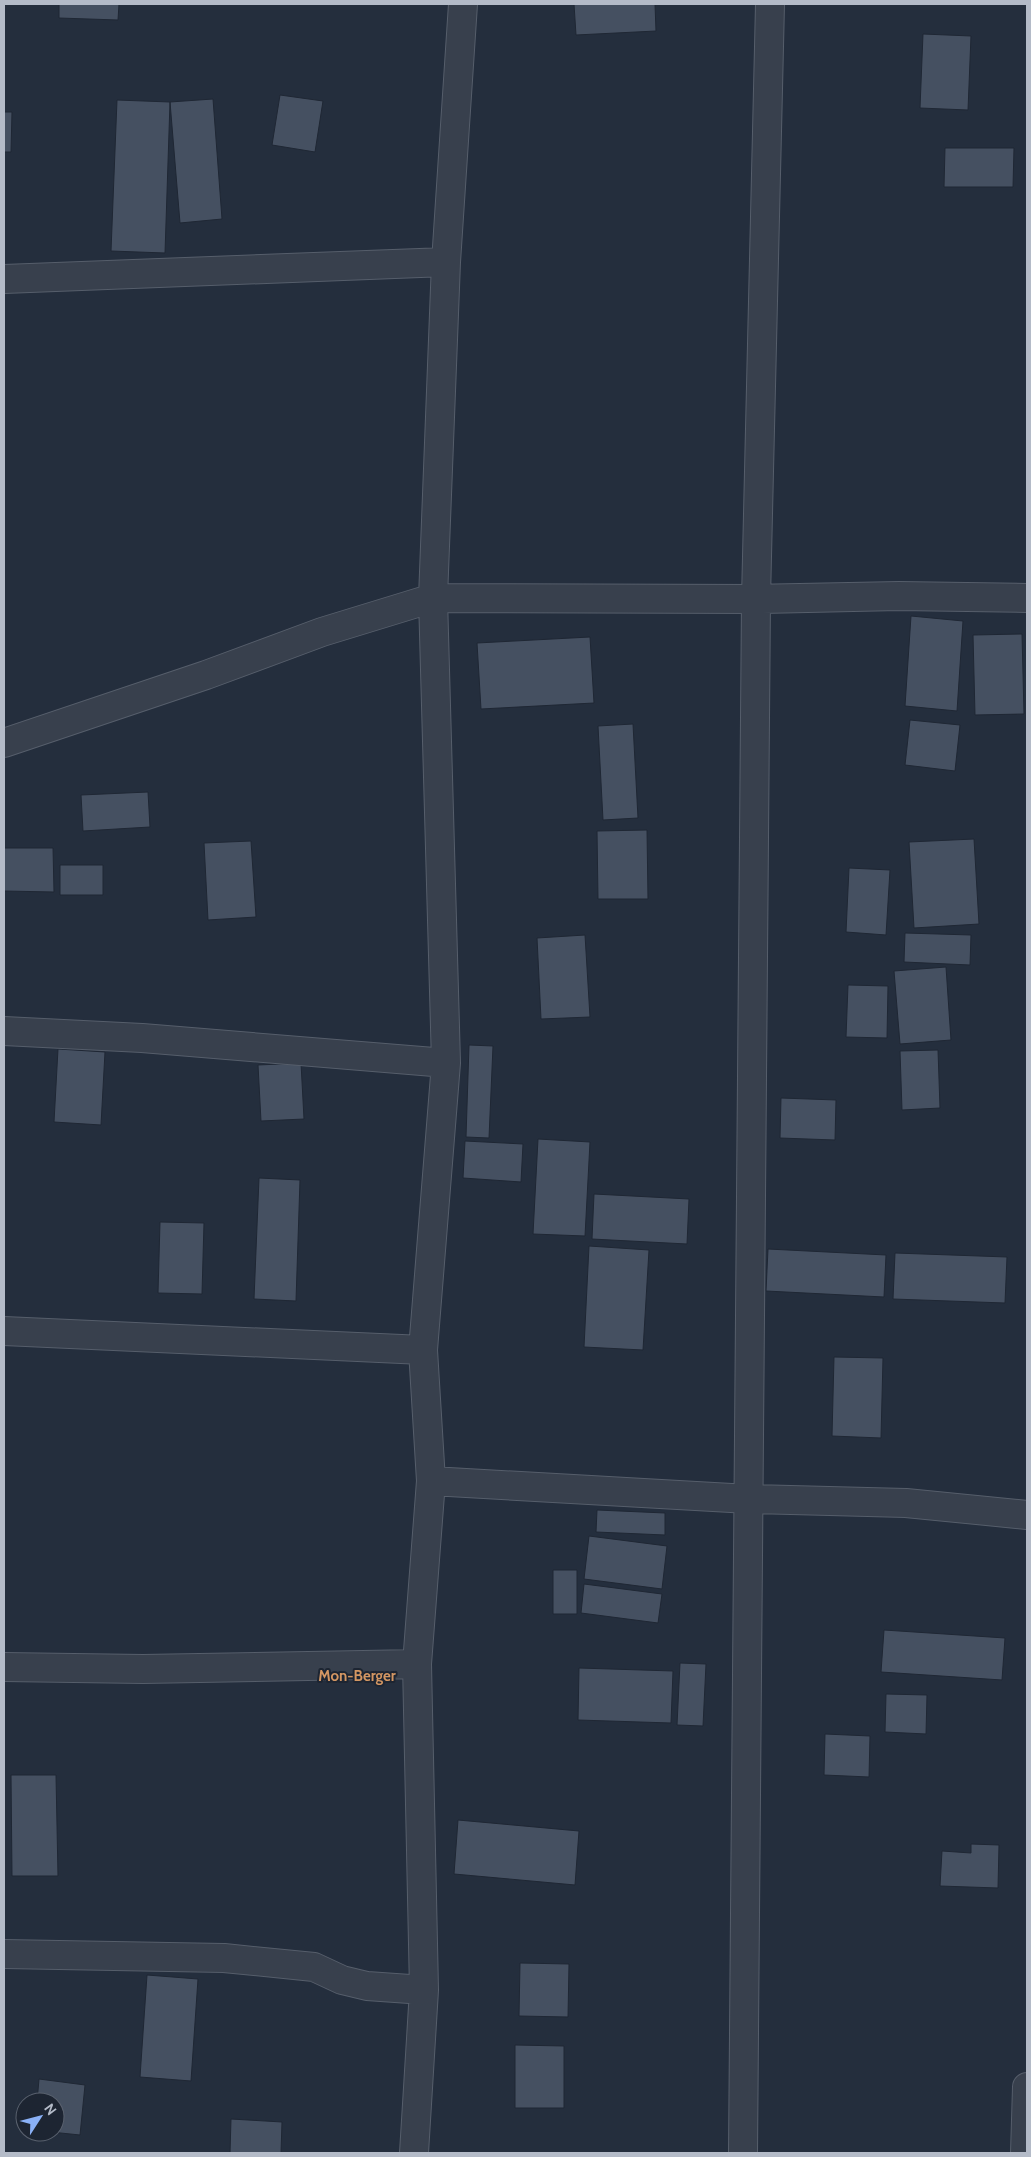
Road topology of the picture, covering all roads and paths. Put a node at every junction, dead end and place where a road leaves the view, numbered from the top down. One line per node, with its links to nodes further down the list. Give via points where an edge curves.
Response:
1 (463, 4): 3 (street)
2 (770, 4): 7 (street)
3 (446, 262): 4 (street); 5 (street)
4 (4, 279)
5 (433, 598): 7 (street); 8 (street, via 322,632); 10 (street)
6 (1027, 598): 7 (street)
7 (756, 599): 14 (street)
8 (4, 743)
9 (4, 1031): 10 (street, via 142,1038)
10 (446, 1063): 12 (street)
11 (4, 1331): 12 (street)
12 (423, 1350): 13 (street)
13 (431, 1481): 14 (street); 16 (street)
14 (748, 1499): 15 (street, via 906,1503); 22 (street)
15 (1027, 1515)
16 (417, 1664): 17 (street, via 143,1669); 19 (street)
17 (4, 1667)
18 (4, 1954): 19 (street, via 233,1959 314,1967 342,1980 367,1986)
19 (424, 1990): 21 (street)
20 (1027, 2087): 23 (street)
21 (414, 2153)
22 (743, 2153)
23 (1025, 2153)

